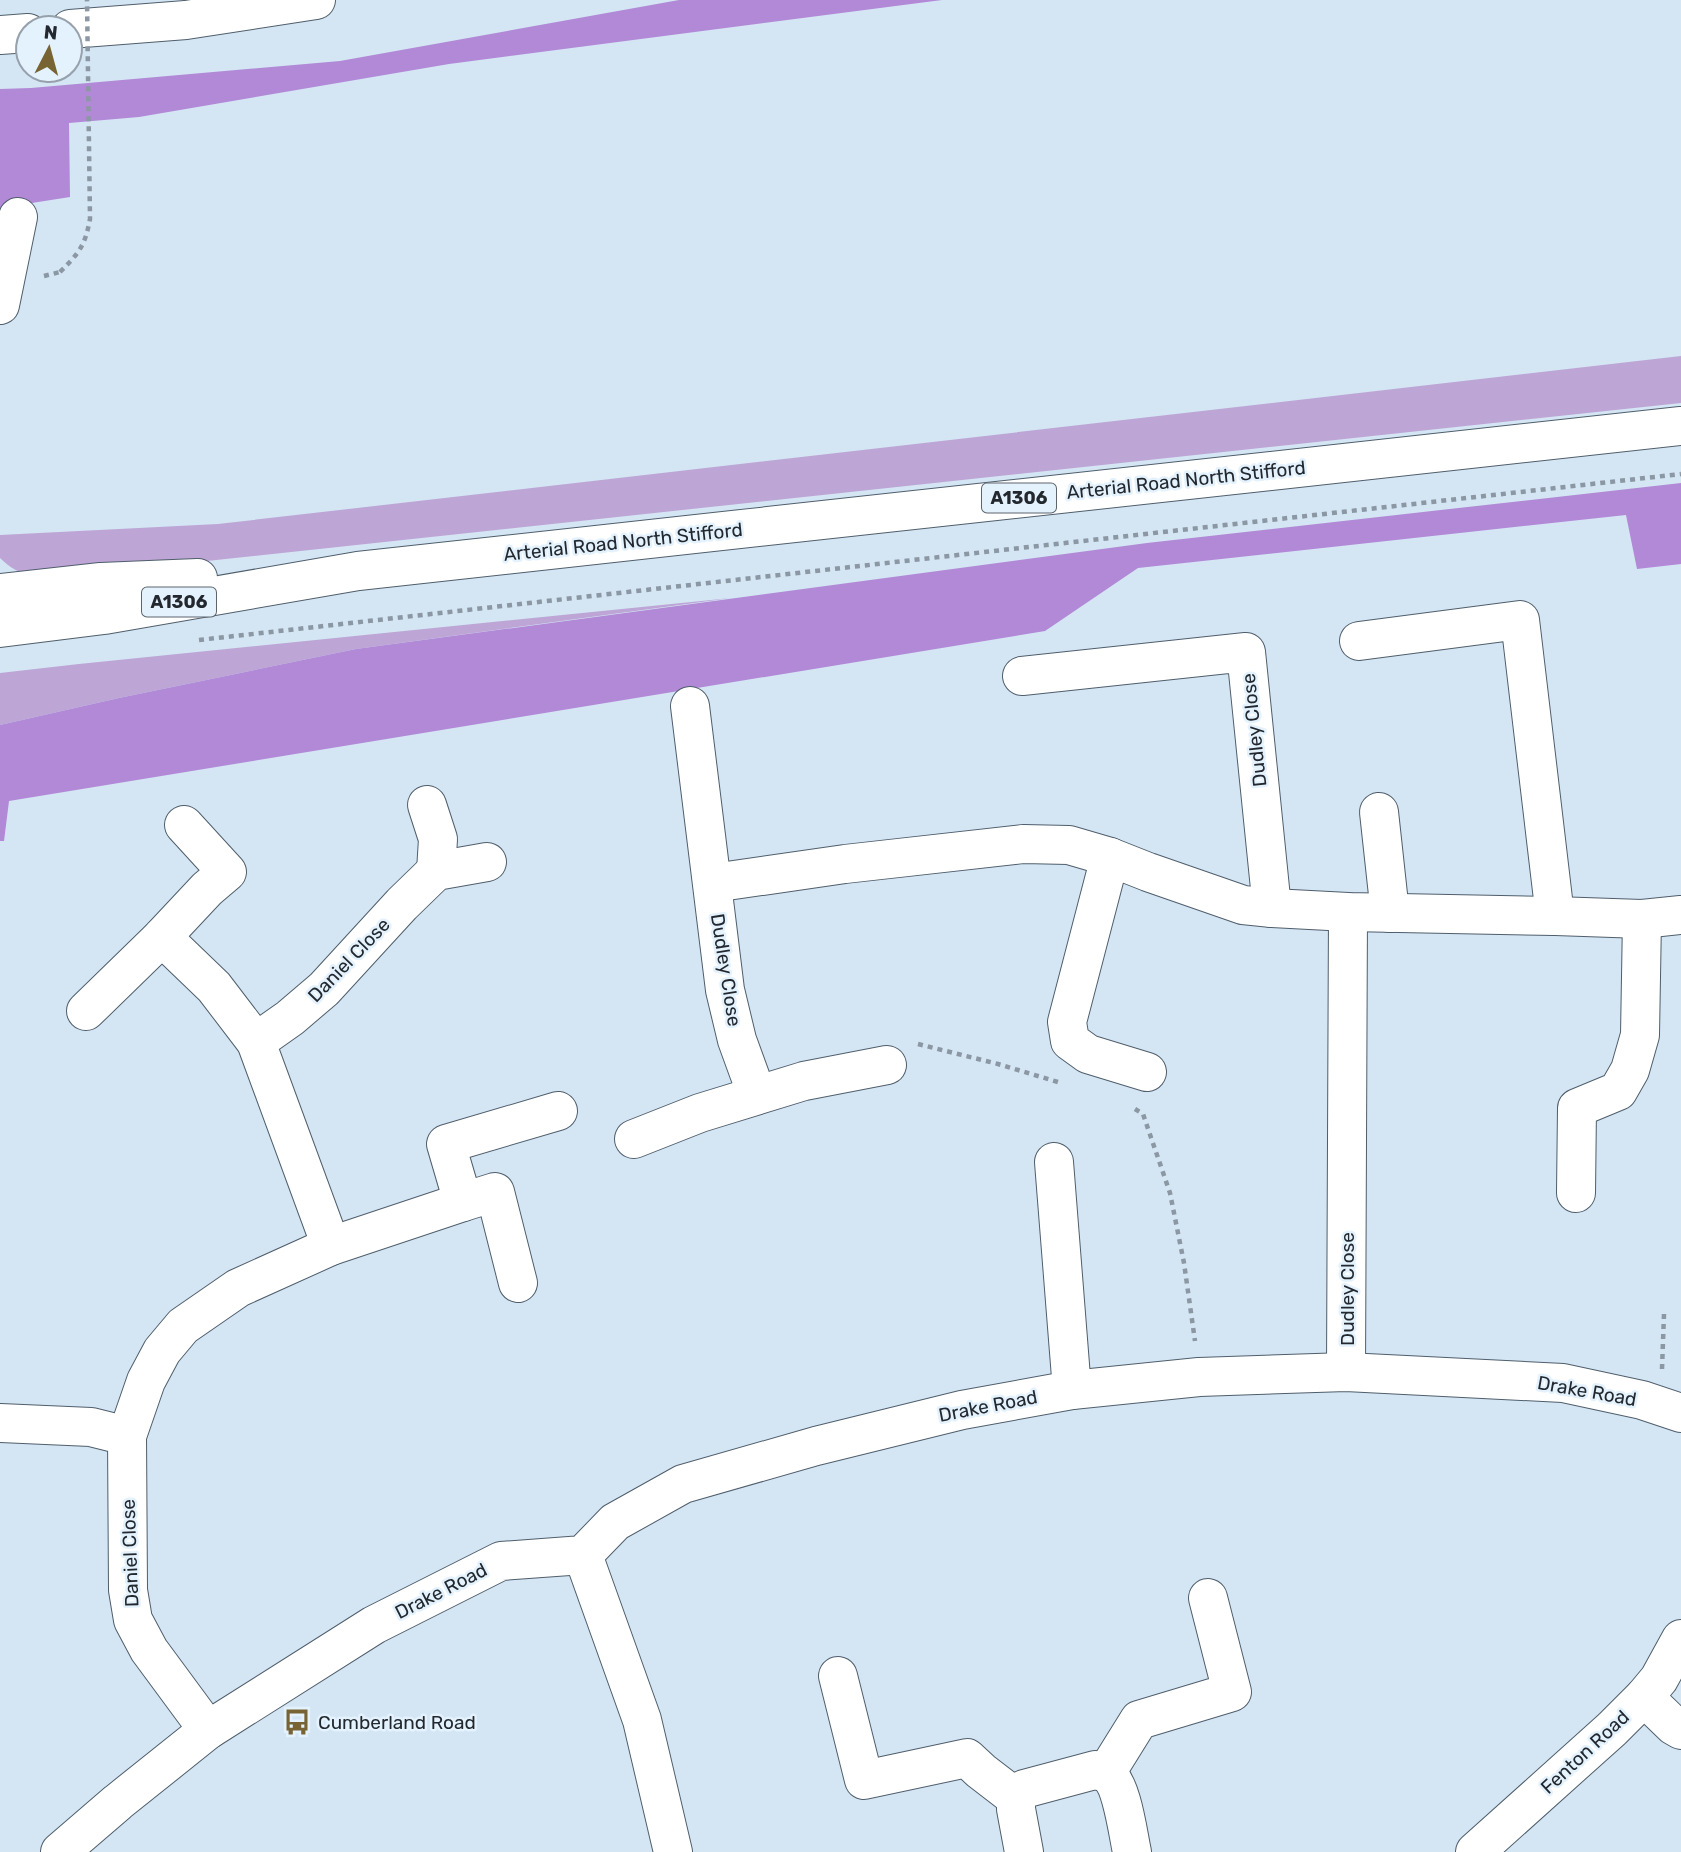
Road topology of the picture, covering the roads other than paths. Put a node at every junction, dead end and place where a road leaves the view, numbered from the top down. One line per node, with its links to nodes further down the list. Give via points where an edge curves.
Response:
1 (316, 0): 2 (main road, via 186,20)
2 (84, 28)
3 (18, 217): 4 (main road)
4 (0, 305)
5 (1681, 426): 6 (main road, Arterial Road North Stifford / A1306)
6 (358, 571): 7 (main road, Arterial Road North Stifford / A1306, via 101,582); 8 (main road, Arterial Road North Stifford / A1306, via 104,615)
7 (0, 593)
8 (0, 628)
9 (1359, 641): 23 (main road, via 1520,620)
10 (1022, 676): 19 (main road, Dudley Close, via 1246,652)
11 (690, 706): 18 (main road, Dudley Close)
12 (427, 805): 17 (main road, via 438,839)
13 (1379, 812): 21 (main road)
14 (184, 825): 25 (main road, via 227,872)
15 (1110, 857): 18 (main road, via 1069,845 1023,844); 19 (main road, via 1243,905); 29 (main road, via 1067,1023 1070,1041 1088,1054)
16 (487, 862): 17 (main road)
17 (436, 871): 27 (main road, Daniel Close, via 324,989)
18 (713, 883): 30 (main road, Dudley Close, via 725,990)
19 (1272, 908): 20 (main road)
20 (1348, 912): 21 (main road); 38 (main road, Dudley Close)
21 (1390, 913): 23 (main road)
22 (1681, 915): 24 (main road)
23 (1555, 916): 24 (main road)
24 (1642, 919): 34 (main road, via 1640,1035 1618,1091 1577,1108)
25 (162, 937): 26 (main road); 27 (main road, via 214,987)
26 (86, 1011)
27 (256, 1042): 36 (main road)
28 (887, 1065): 30 (main road)
29 (1147, 1072)
30 (757, 1095): 32 (main road)
31 (558, 1111): 35 (main road, via 446,1144)
32 (634, 1139)
33 (1054, 1162): 39 (main road)
34 (1576, 1193)
35 (463, 1202): 36 (main road, Daniel Close); 37 (main road, Daniel Close, via 495,1192)
36 (331, 1246): 42 (main road, Daniel Close, via 238,1288 183,1326 146,1381)
37 (518, 1283)
38 (1346, 1371): 39 (main road, Drake Road, via 1199,1377); 40 (main road, Drake Road, via 1563,1383)
39 (1072, 1390): 43 (main road, Drake Road, via 949,1413 683,1485 615,1522)
40 (1681, 1413)
41 (0, 1423): 42 (main road, via 91,1427)
42 (127, 1436): 48 (main road, Daniel Close, via 128,1590 133,1620 149,1650)
43 (583, 1555): 48 (main road, Drake Road, via 501,1561 374,1625); 53 (main road, via 642,1720)
44 (1209, 1598): 50 (main road, via 1232,1692 1139,1720)
45 (1681, 1639): 47 (main road, Fenton Road)
46 (838, 1676): 51 (main road, via 864,1780 967,1758)
47 (1644, 1697): 49 (main road); 56 (main road, Fenton Road)
48 (208, 1730): 52 (main road, Drake Road)
49 (1681, 1731)
50 (1106, 1773): 51 (main road, via 1095,1770 1024,1789); 55 (main road, via 1121,1802)
51 (1016, 1798): 54 (main road)
52 (60, 1852)
53 (673, 1852)
54 (1024, 1852)
55 (1132, 1852)
56 (1475, 1852)

